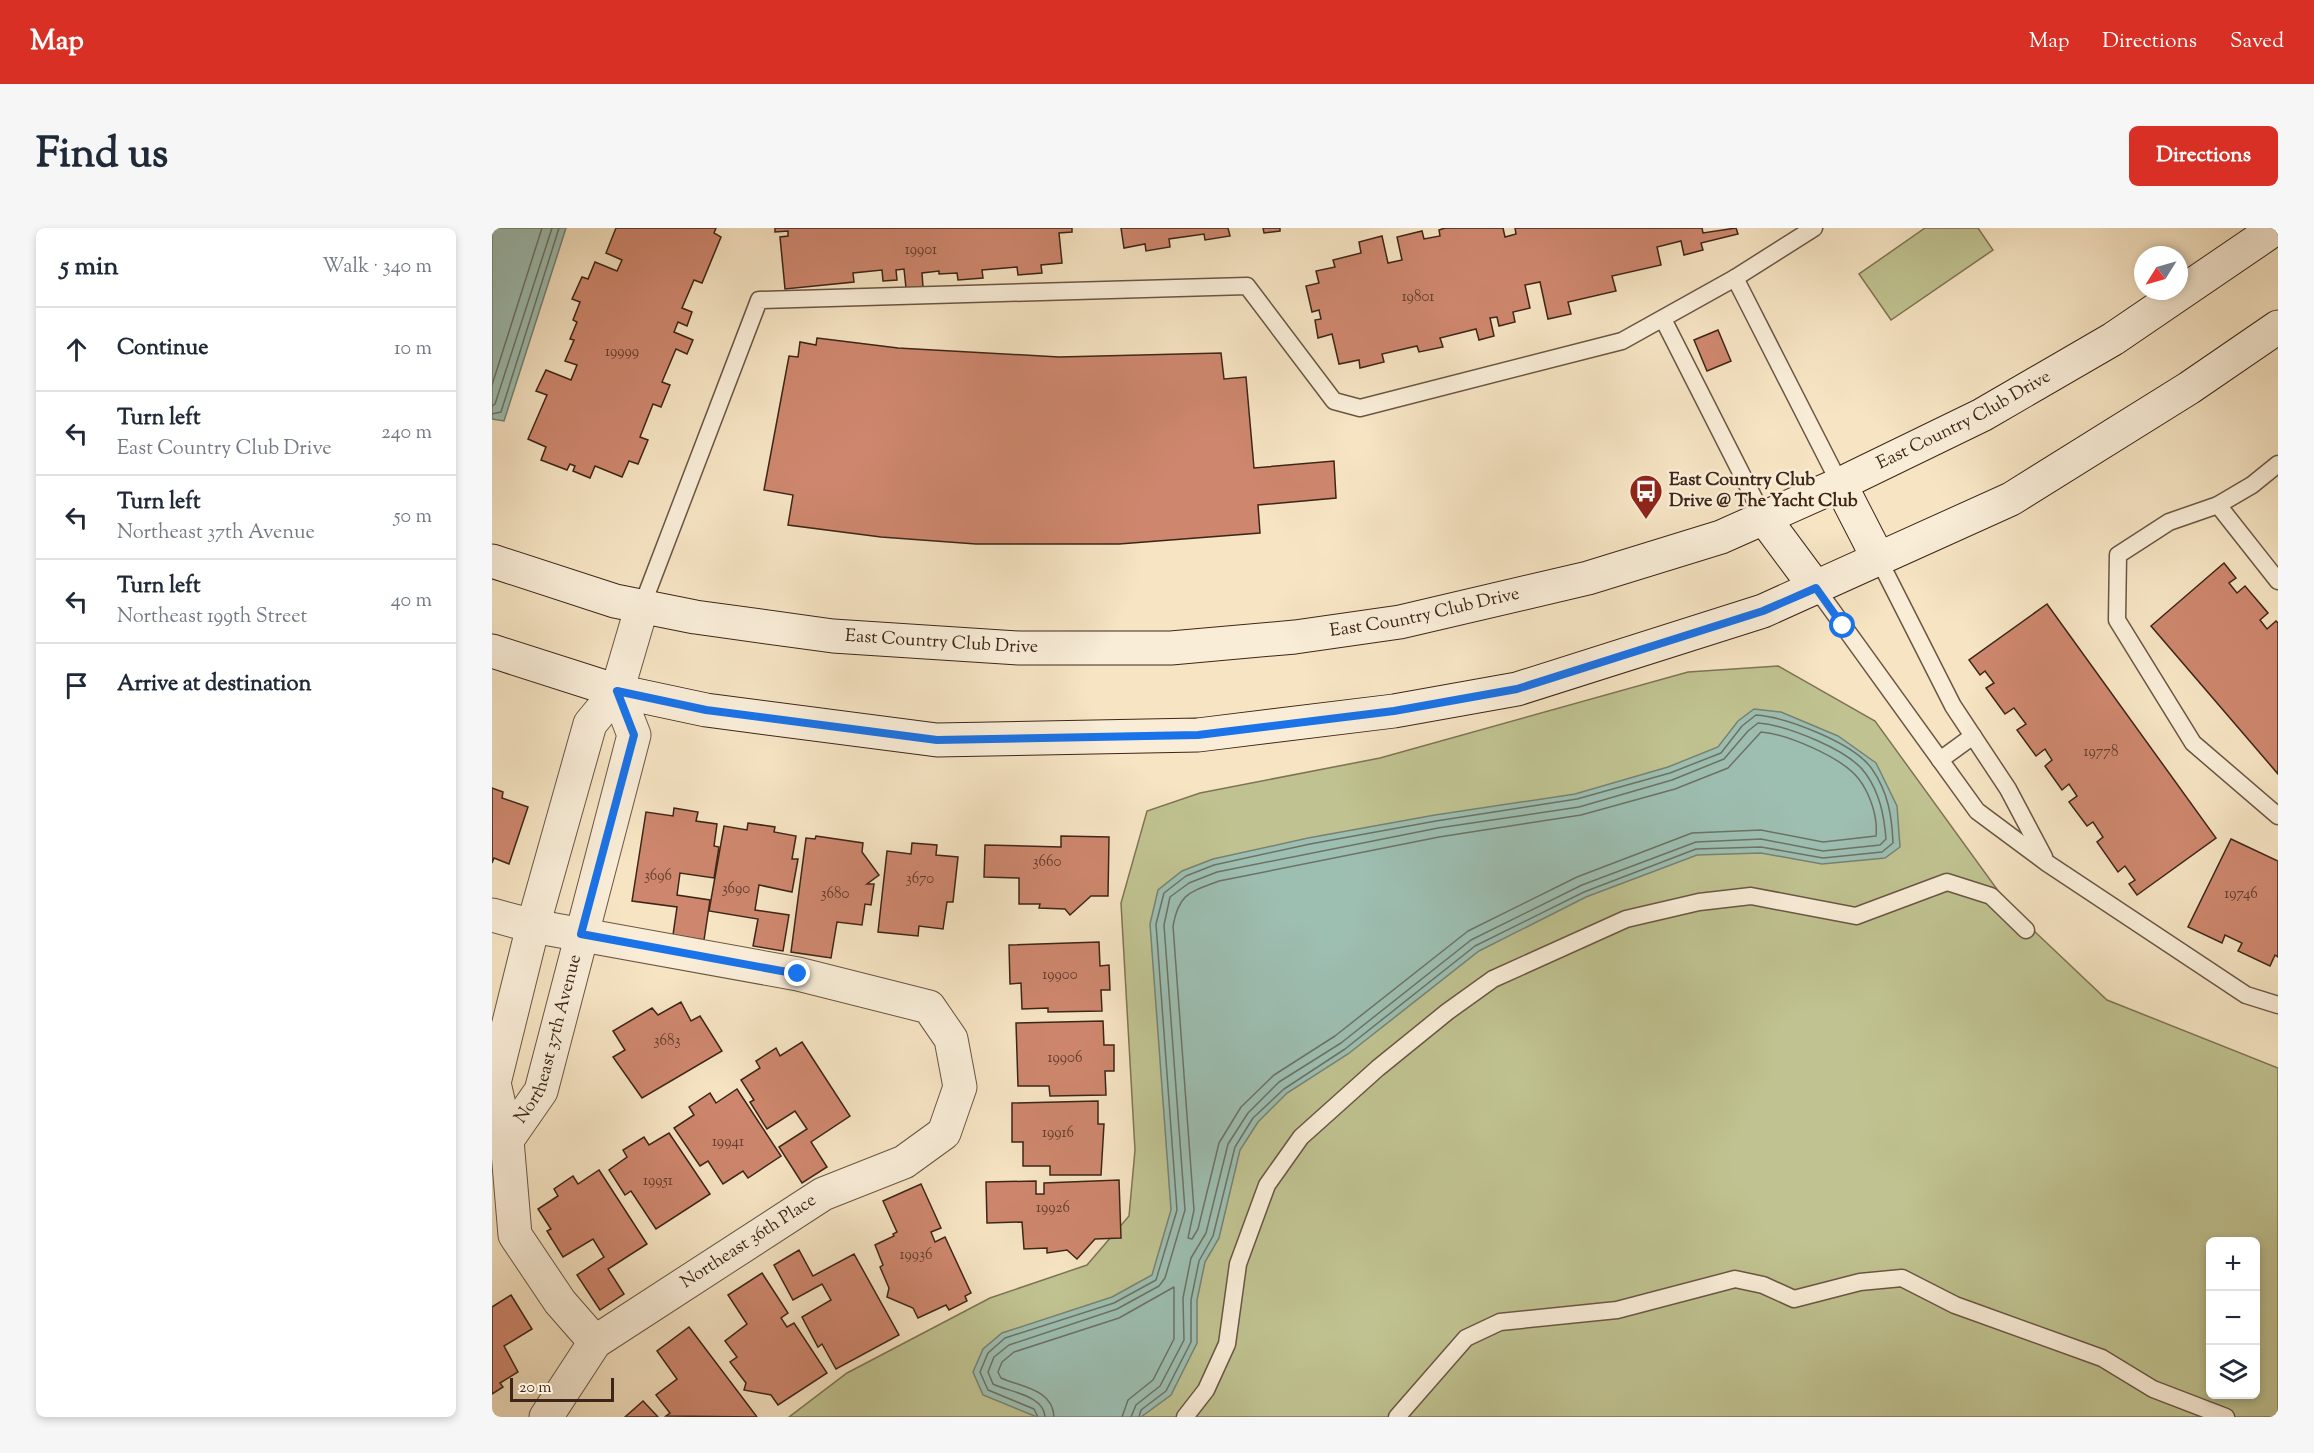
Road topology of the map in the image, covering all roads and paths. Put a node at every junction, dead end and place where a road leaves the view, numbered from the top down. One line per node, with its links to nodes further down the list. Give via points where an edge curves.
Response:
1 (1814, 228): 3 (lane)
2 (2277, 228): 7 (street, East Country Club Drive, via 2113,339 1982,415)
3 (1735, 278): 4 (lane); 7 (lane)
4 (1663, 319): 9 (lane); 14 (lane, via 1622,341 1360,408 1334,401 1247,286 759,300)
5 (2278, 327): 10 (street, via 2189,388 2011,499)
6 (2278, 464): 8 (lane)
7 (1840, 484): 9 (street, East Country Club Drive); 10 (street)
8 (2218, 505): 12 (lane); 19 (lane, via 2169,522 2118,555 2117,620 2193,742)
9 (1764, 518): 13 (street); 14 (street, East Country Club Drive, via 1721,537 1588,578 1400,622 1295,637 1171,648 1019,648 833,636)
10 (1879, 560): 13 (street); 17 (lane, via 1953,706)
11 (492, 561): 14 (street, East Country Club Drive)
12 (2278, 581)
13 (1816, 588): 16 (street, via 1710,629 1517,689 1394,711 1198,735 937,740 706,710); 18 (lane)
14 (642, 606): 16 (street, Northeast 37th Avenue)
15 (492, 651): 16 (street)
16 (617, 691): 22 (street, Northeast 37th Avenue, via 590,724); 24 (street, Northeast 37th Avenue, via 634,735)
17 (1973, 736): 18 (lane); 20 (lane, via 2008,789)
18 (1940, 760): 20 (lane, via 1977,811)
19 (2278, 816)
20 (2047, 863): 25 (lane, via 2246,995)
21 (492, 915): 22 (street)
22 (533, 926): 24 (street); 26 (street, Northeast 37th Avenue, via 494,1083)
23 (2026, 930): 29 (lane, via 1991,896 1947,882 1856,916 1751,896 1699,902 1626,919 1494,979 1352,1091 1301,1137 1273,1175 1238,1264 1227,1344 1206,1390)
24 (581, 934): 26 (street, Northeast 37th Avenue, via 541,1091); 27 (street, Northeast 36th Place, via 798,974 929,1007 951,1039 960,1087 944,1132 904,1162 824,1194)
25 (2278, 1005)
26 (507, 1140): 27 (street, Northeast 37th Avenue, via 515,1235 560,1302)
27 (595, 1342): 28 (street, Northeast 36th Place)
28 (546, 1417)
29 (1185, 1417)
30 (1397, 1417): 31 (lane, via 1466,1338 1500,1322 1617,1310 1735,1279 1794,1299 1860,1282 1902,1278 1955,1305 2102,1358 2153,1389)
31 (2226, 1417)

